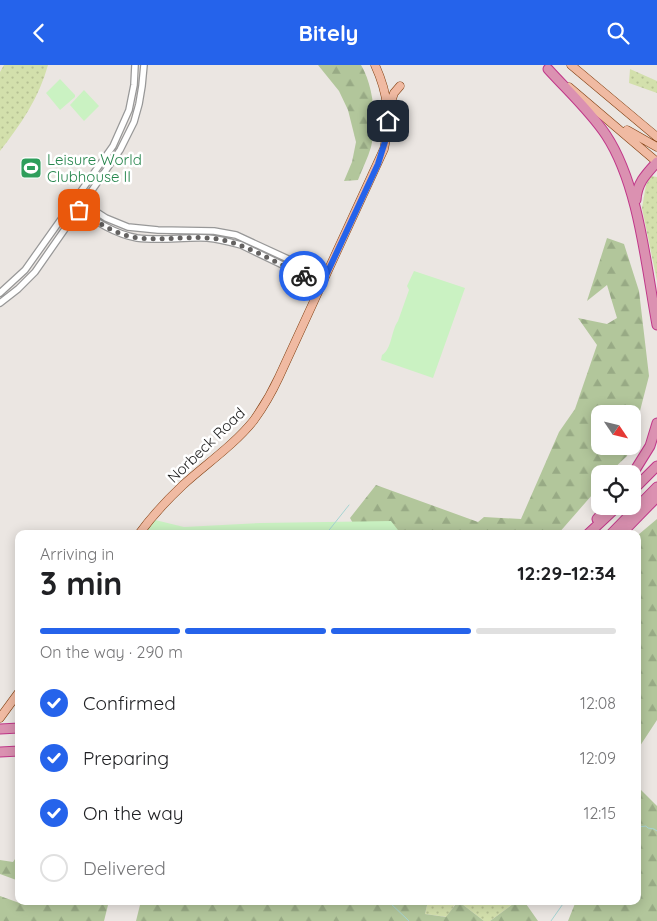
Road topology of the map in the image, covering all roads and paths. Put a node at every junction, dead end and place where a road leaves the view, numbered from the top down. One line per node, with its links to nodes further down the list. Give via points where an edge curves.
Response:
1 (135, 65): 12 (street, via 131,102 122,128 113,147)
2 (144, 65): 13 (street, via 139,104 127,137)
3 (375, 65): 8 (main road, Norbeck Road)
4 (571, 65): 9 (main road)
5 (545, 67): 7 (main road); 14 (highway, via 606,135 619,158)
6 (400, 86): 8 (main road)
7 (575, 91): 10 (main road, via 633,134); 11 (main road)
8 (388, 109): 16 (main road, Norbeck Road, via 388,132 378,164)
9 (657, 137)
10 (657, 147)
11 (657, 161): 14 (highway, via 640,181)
12 (74, 202): 13 (street); 15 (street); 17 (street, via 25,270)
13 (83, 203): 15 (street); 16 (street, via 128,227 236,235)
14 (635, 208): 19 (highway)
15 (79, 210): 16 (street, via 104,227 134,237 206,238 241,245); 18 (street, via 35,272)
16 (323, 280): 28 (main road, Norbeck Road, via 280,377 263,407 240,435 160,507)
17 (0, 293)
18 (0, 303)
19 (657, 325)
20 (657, 423): 21 (highway, via 650,446)
21 (638, 465)
22 (657, 466): 23 (highway)
23 (641, 482)
24 (657, 487): 31 (highway)
25 (657, 497): 32 (highway)
26 (600, 515): 29 (highway)
27 (608, 515): 30 (highway)
28 (142, 530)
29 (587, 530)
30 (592, 530)
31 (615, 530)
32 (625, 530)
33 (15, 698): 34 (main road)
34 (2, 716)
35 (15, 728): 36 (highway)
36 (0, 729)
37 (15, 751): 38 (highway)
38 (0, 752)

